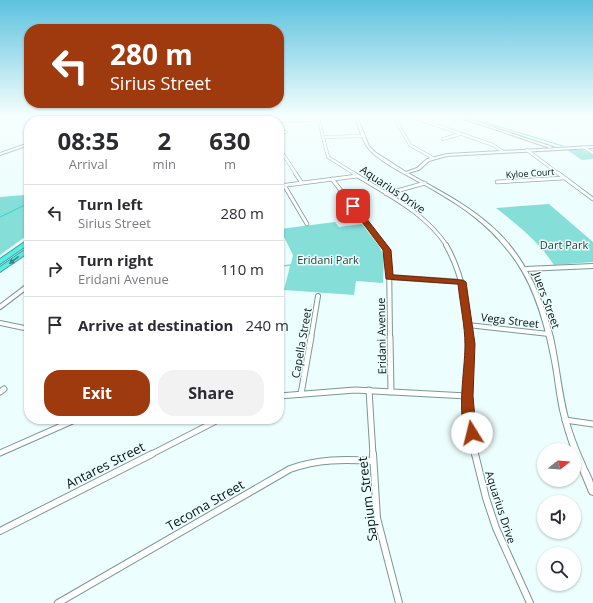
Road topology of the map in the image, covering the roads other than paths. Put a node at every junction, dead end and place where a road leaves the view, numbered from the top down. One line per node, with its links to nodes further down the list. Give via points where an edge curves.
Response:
1 (324, 145): 17 (street, Aquarius Drive, via 328,157)
2 (368, 145): 16 (street, Juers Street, via 374,153)
3 (410, 145): 15 (street)
4 (493, 145): 11 (street)
5 (541, 145): 9 (street)
6 (24, 146): 13 (street)
7 (583, 147): 8 (street); 9 (street); 12 (street)
8 (593, 147)
9 (549, 148): 10 (street)
10 (527, 150): 11 (street); 18 (street)
11 (502, 151): 15 (street)
12 (593, 153)
13 (0, 154)
14 (284, 156): 21 (street)
15 (433, 158): 16 (street, via 417,169)
16 (407, 172): 22 (street, Juers Street)
17 (357, 176): 19 (street); 24 (street, Aquarius Drive)
18 (564, 178): 20 (street, Kyloe Court); 25 (street)
19 (332, 179): 21 (street); 33 (street, Eridani Avenue, via 387,250)
20 (497, 182)
21 (302, 183): 23 (street)
22 (425, 183): 24 (street); 31 (street, Juers Street, via 459,202 482,220 506,243)
23 (284, 185): 26 (street)
24 (386, 194): 34 (street, Aquarius Drive, via 415,213 437,234 452,255)
25 (593, 199)
26 (307, 224)
27 (24, 245): 29 (highway)
28 (24, 253): 32 (highway, one-way to 32)
29 (0, 262)
30 (593, 266): 31 (street)
31 (525, 269): 41 (street, Juers Street, via 540,303)
32 (0, 270)
33 (389, 277): 34 (street); 43 (street, Eridani Avenue)
34 (462, 282): 39 (street, Aquarius Drive)
35 (24, 289): 37 (street)
36 (318, 296): 44 (street, Capella Street)
37 (0, 307)
38 (0, 323): 40 (street)
39 (468, 325): 41 (street, Vega Street); 46 (street, Aquarius Drive)
40 (24, 329)
41 (549, 334): 47 (street, Juers Street)
42 (369, 390): 43 (street); 44 (street); 52 (street, Sapium Street)
43 (391, 392): 46 (street)
44 (301, 394): 45 (street)
45 (284, 396)
46 (468, 396): 57 (street, Aquarius Drive, via 469,419 493,518)
47 (565, 420): 50 (street); 53 (street, Juers Street)
48 (66, 424): 51 (street)
49 (210, 424): 54 (street, Antares Street)
50 (593, 424)
51 (0, 453)
52 (373, 461): 55 (street, Tecoma Street, via 322,459 290,469); 56 (street, Sapium Street, via 379,531)
53 (593, 492)
54 (0, 531)
55 (58, 603)
56 (399, 603)
57 (530, 603)

